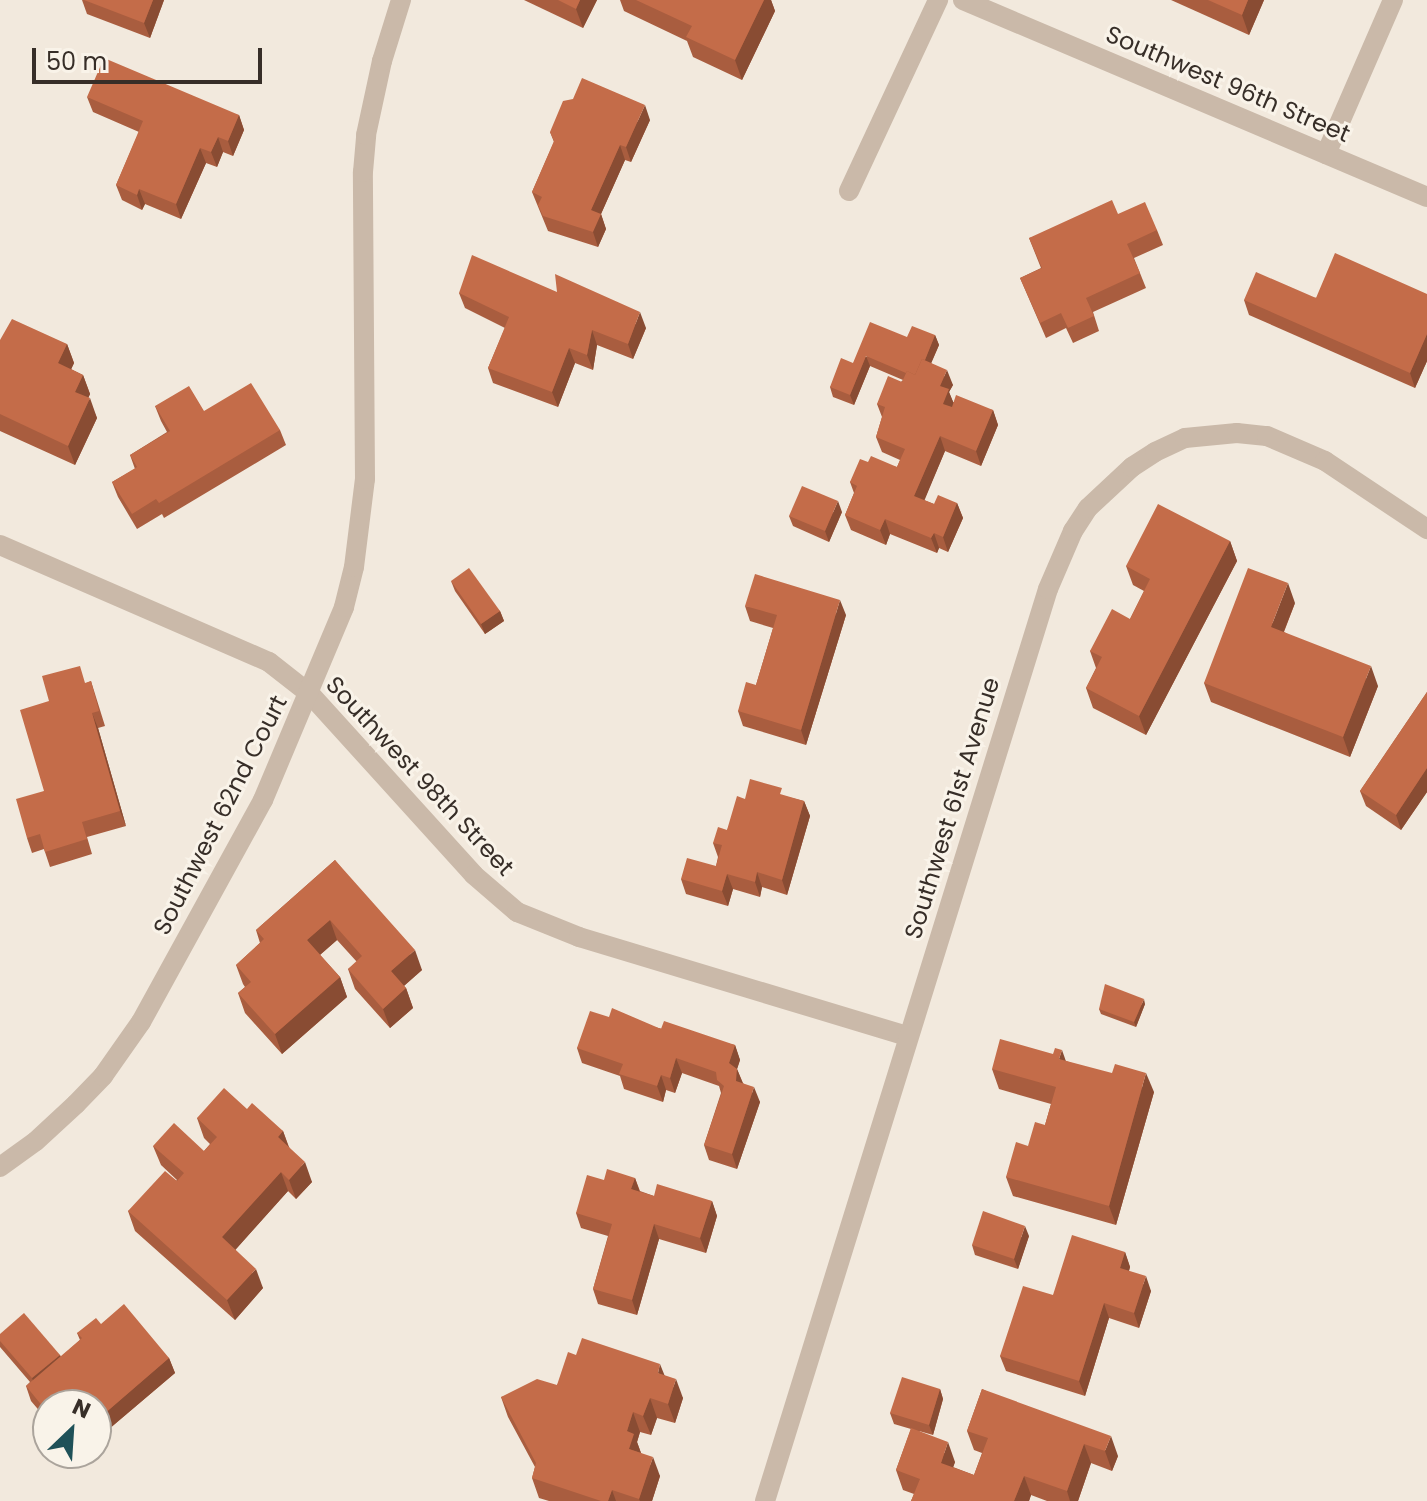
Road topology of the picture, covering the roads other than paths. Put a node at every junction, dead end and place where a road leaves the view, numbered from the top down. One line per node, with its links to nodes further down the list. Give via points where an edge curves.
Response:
1 (401, 0): 10 (street, Southwest 62nd Court, via 382,61 363,172 366,424 360,527 350,586)
2 (938, 0): 6 (street)
3 (963, 0): 5 (street, Southwest 96th Street)
4 (1393, 0): 5 (street)
5 (1326, 154): 7 (street, Southwest 96th Street)
6 (849, 191)
7 (1427, 197)
8 (1427, 529): 11 (street, Southwest 61st Avenue, via 1325,461 1267,436 1224,433 1185,438 1143,459 1105,489 1073,531 1048,589)
9 (0, 545): 10 (street, Southwest 98th Street, via 269,662)
10 (310, 694): 11 (street, Southwest 98th Street, via 474,875 517,912 579,937); 12 (street, Southwest 62nd Court, via 236,852 134,1032 76,1104)
11 (907, 1036): 13 (street, Southwest 61st Avenue)
12 (0, 1167)
13 (765, 1501)

